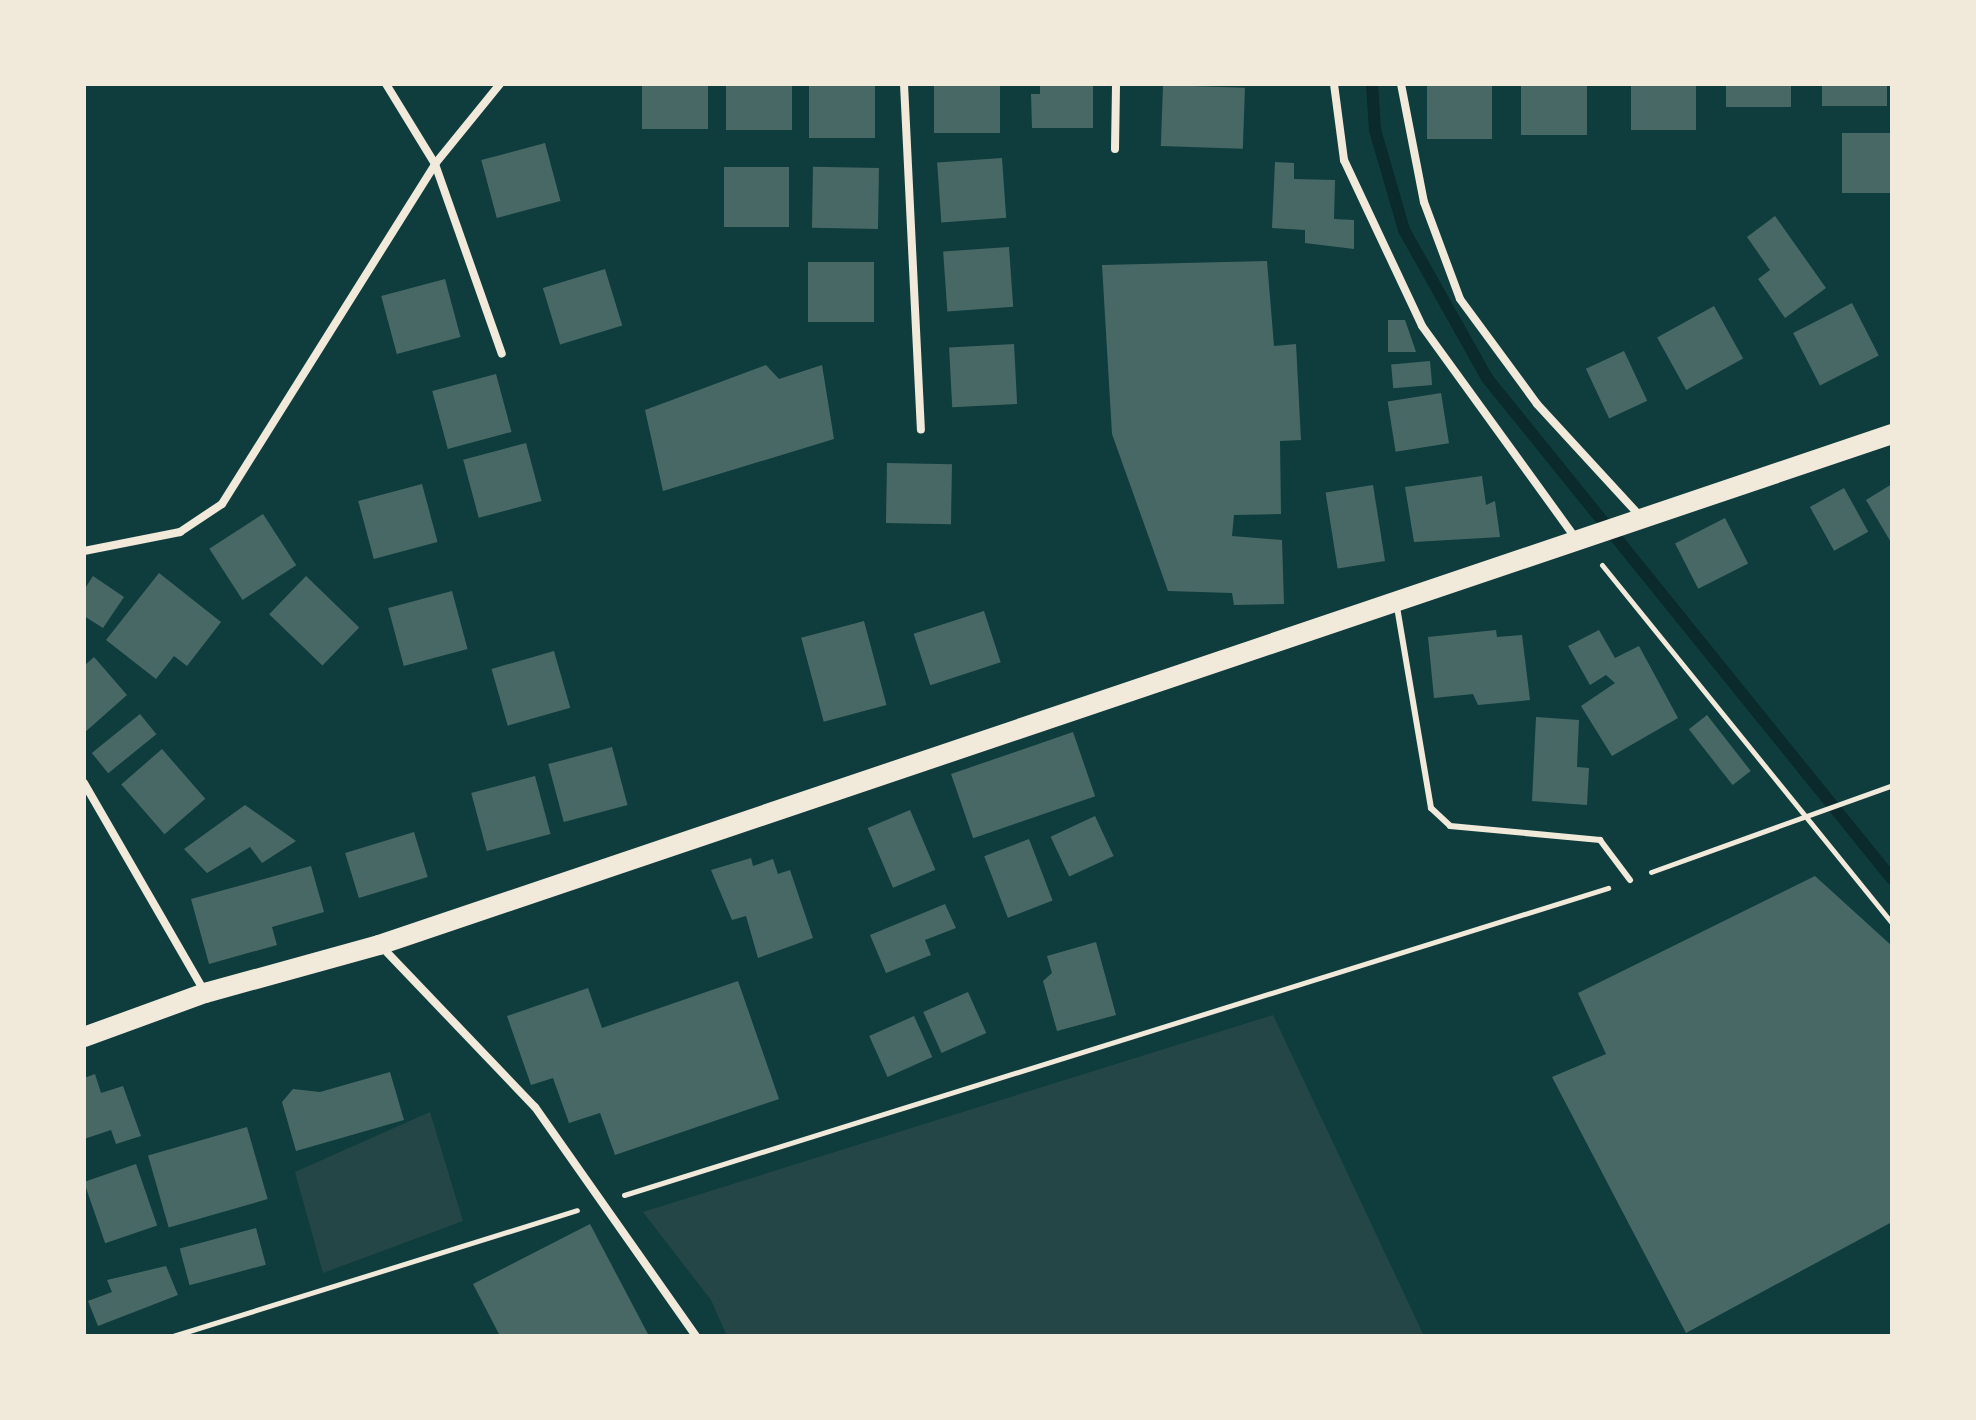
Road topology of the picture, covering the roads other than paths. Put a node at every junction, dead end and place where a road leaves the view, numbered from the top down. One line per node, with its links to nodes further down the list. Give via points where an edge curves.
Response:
1 (386, 84): 8 (street)
2 (500, 84): 8 (street)
3 (904, 84): 10 (street)
4 (1116, 84): 7 (street)
5 (1334, 84): 13 (street, via 1344,160 1422,326)
6 (1401, 84): 12 (street, via 1424,202 1460,299 1537,404)
7 (1115, 149)
8 (435, 164): 9 (street); 14 (street, via 222,504 180,532)
9 (502, 354)
10 (921, 430)
11 (1892, 434): 12 (main road)
12 (1639, 518): 13 (main road)
13 (1581, 541): 15 (main road)
14 (84, 551)
15 (1396, 603): 17 (lane, via 1431,808 1450,826 1600,840); 18 (main road)
16 (84, 783): 19 (street)
17 (1630, 880)
18 (379, 945): 19 (main road); 21 (street, via 535,1107)
19 (205, 993): 20 (main road)
20 (84, 1037)
21 (696, 1336)

